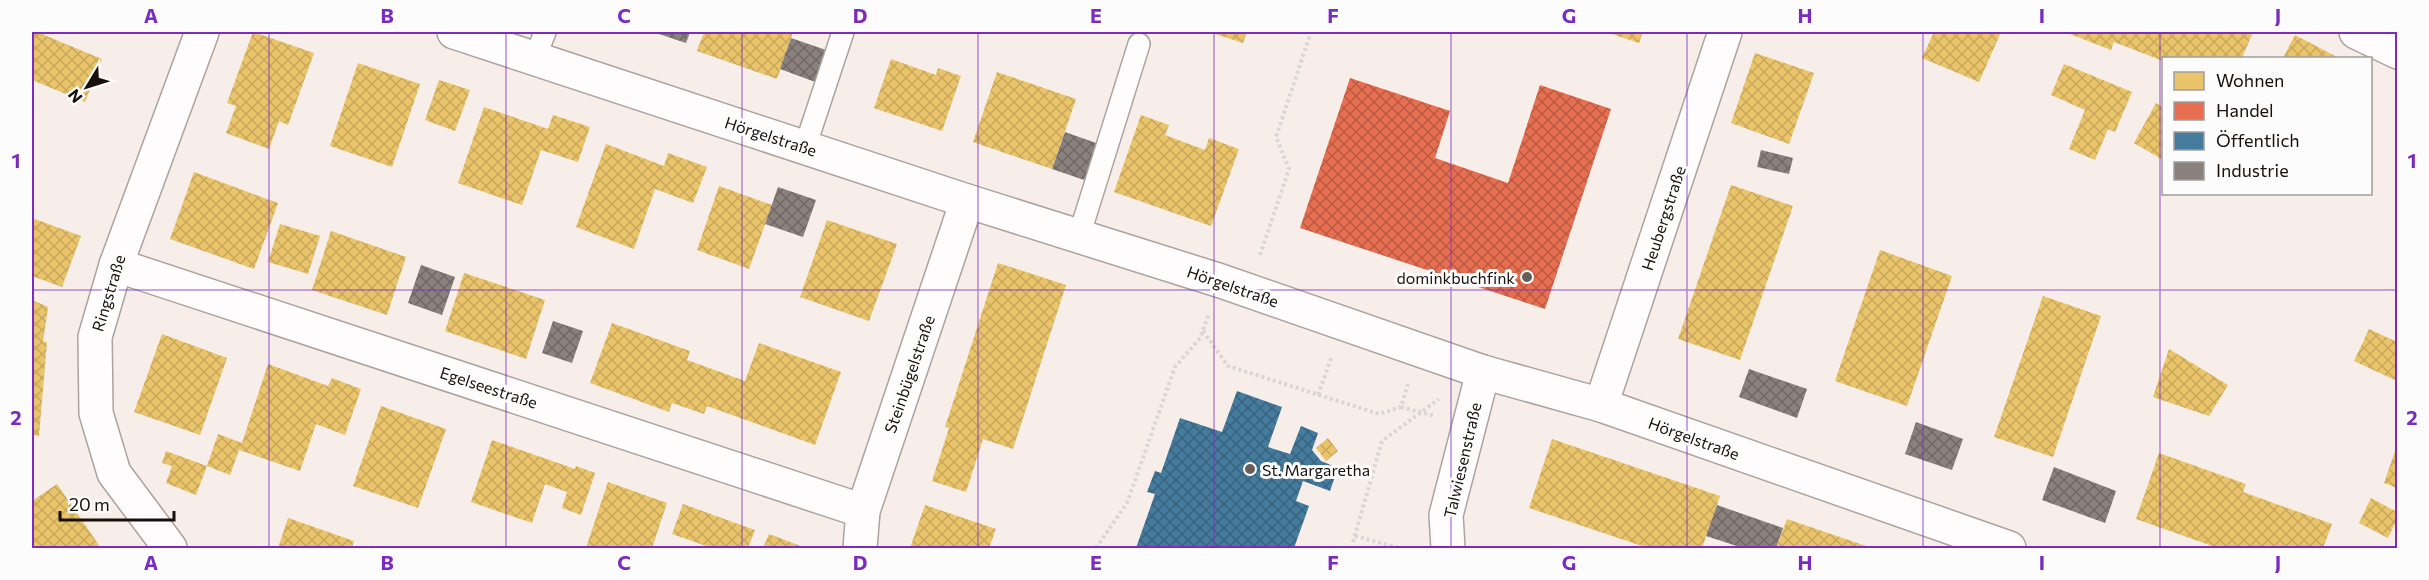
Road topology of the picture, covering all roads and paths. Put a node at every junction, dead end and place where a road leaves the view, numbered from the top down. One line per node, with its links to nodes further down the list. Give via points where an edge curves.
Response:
1 (202, 32): 13 (street, Ringstraße)
2 (454, 32): 7 (street, Hörgelstraße)
3 (843, 32): 10 (lane)
4 (1311, 32): 14 (path, via 1276,137 1289,169)
5 (1725, 32): 19 (street, Heubergstraße)
6 (2356, 32): 9 (street)
7 (540, 45): 10 (street, Hörgelstraße)
8 (1139, 45): 12 (lane)
9 (2397, 52)
10 (805, 147): 11 (street, Hörgelstraße)
11 (967, 201): 12 (street, Hörgelstraße); 20 (street, Steinbügelstraße)
12 (1079, 236): 14 (street, Hörgelstraße)
13 (116, 265): 20 (street, Egelseestraße); 23 (street, Ringstraße, via 95,337 96,413 114,473)
14 (1235, 286): 15 (path); 16 (street, Hörgelstraße)
15 (1203, 331): 16 (path, via 1228,366 1379,414 1401,407); 25 (path, via 1175,367 1127,503)
16 (1419, 350): 17 (street, Hörgelstraße)
17 (1483, 372): 19 (street, Hörgelstraße); 27 (street, Talwiesenstraße, via 1446,515)
18 (1431, 403): 21 (path, via 1382,441)
19 (1601, 405): 28 (street, Hörgelstraße)
20 (863, 512): 24 (street, Steinbügelstraße)
21 (1355, 536): 22 (path); 26 (path)
22 (1353, 542)
23 (170, 549)
24 (860, 549)
25 (1096, 549)
26 (1399, 549)
27 (1448, 549)
28 (2009, 549)

